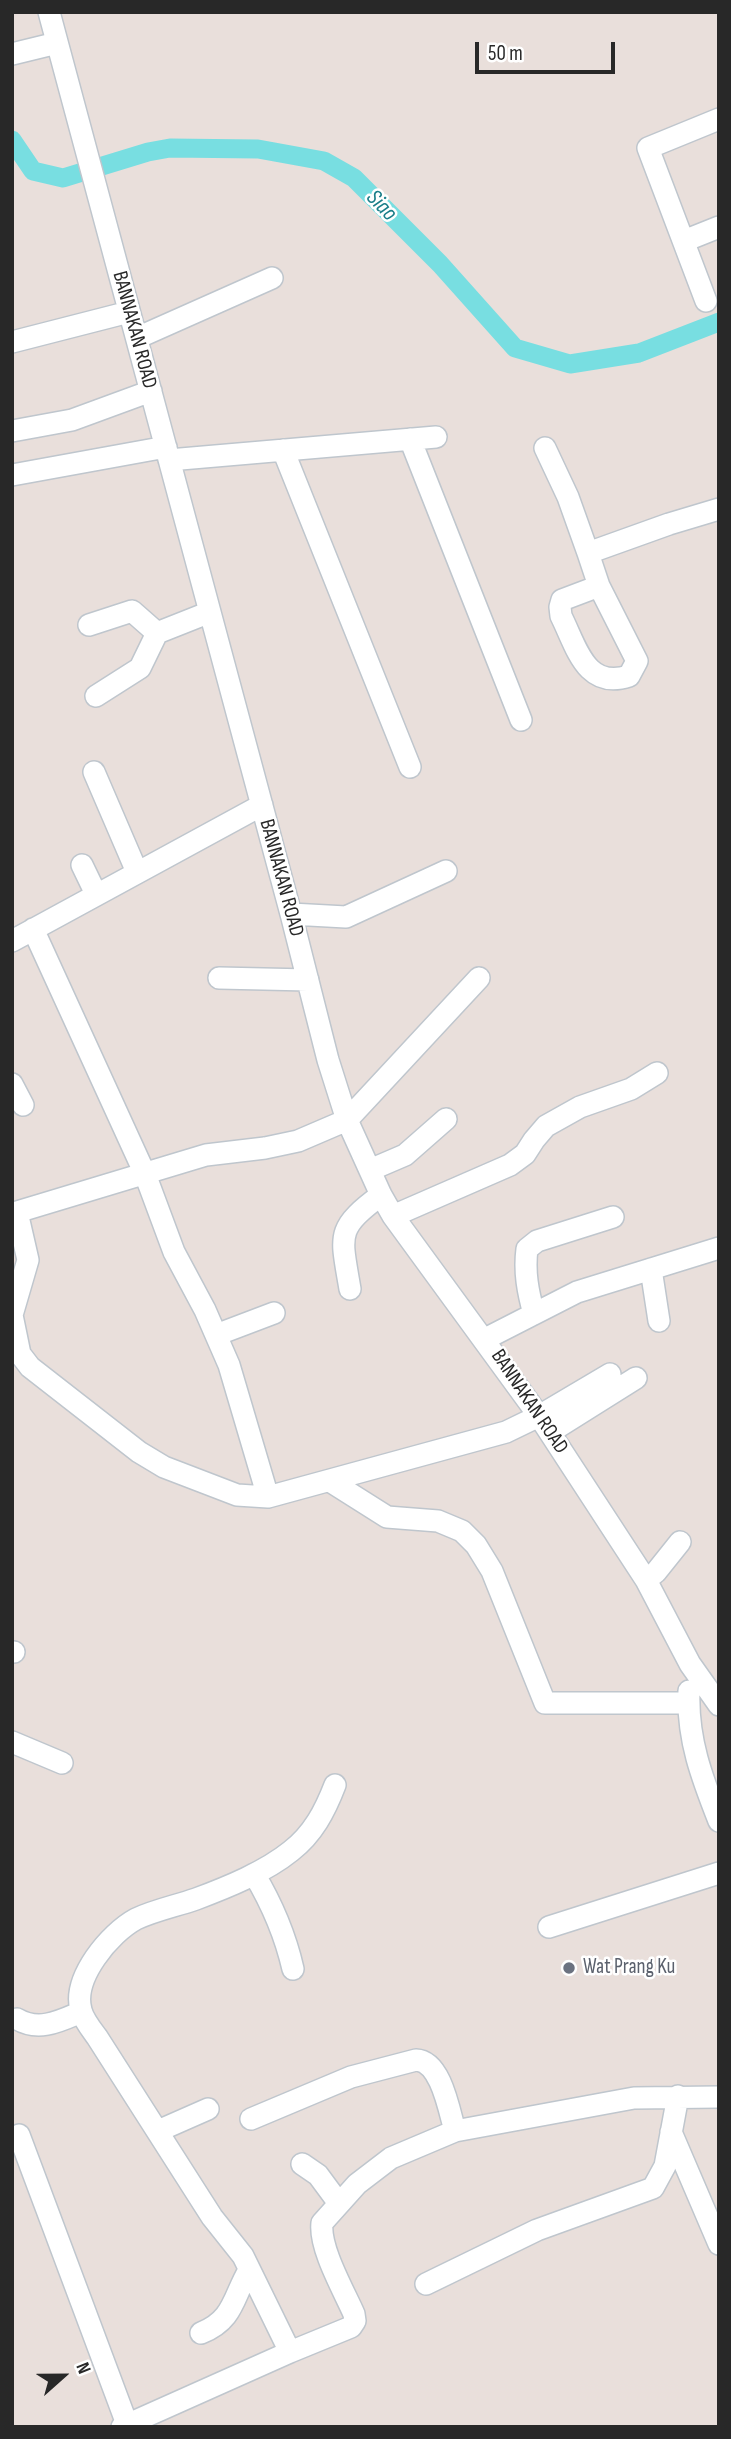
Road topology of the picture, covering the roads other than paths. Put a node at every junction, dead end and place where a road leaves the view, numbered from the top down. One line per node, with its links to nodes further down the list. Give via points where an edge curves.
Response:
1 (49, 12): 2 (street, BANNAKAN ROAD)
2 (57, 43): 3 (street); 9 (street, BANNAKAN ROAD)
3 (20, 52)
4 (719, 119): 6 (street, via 648,148)
5 (719, 228): 6 (street)
6 (684, 241): 8 (street)
7 (272, 278): 10 (street)
8 (706, 302)
9 (129, 312): 10 (street, BANNAKAN ROAD); 11 (street)
10 (136, 338): 12 (street, BANNAKAN ROAD)
11 (12, 342)
12 (151, 391): 13 (street, via 72,420); 18 (street, BANNAKAN ROAD)
13 (12, 431)
14 (436, 437): 15 (street)
15 (410, 439): 17 (street); 27 (street)
16 (545, 448): 21 (street)
17 (283, 450): 18 (street); 28 (street)
18 (167, 453): 19 (street); 23 (street, BANNAKAN ROAD)
19 (12, 475)
20 (719, 509): 21 (street)
21 (588, 553): 22 (street)
22 (599, 586)
23 (210, 612): 25 (street); 30 (street, BANNAKAN ROAD)
24 (89, 625): 25 (street, via 132,611)
25 (157, 633): 26 (street, via 139,668)
26 (96, 695)
27 (521, 720)
28 (410, 767)
29 (94, 772): 33 (street)
30 (262, 805): 33 (street); 35 (street, BANNAKAN ROAD)
31 (82, 865): 34 (street)
32 (446, 871): 35 (street, via 346,917)
33 (137, 872): 34 (street)
34 (96, 894): 36 (street)
35 (291, 914): 40 (street, BANNAKAN ROAD)
36 (33, 929): 37 (street); 47 (street)
37 (12, 941)
38 (219, 978): 40 (street)
39 (479, 978): 45 (street)
40 (308, 980): 45 (street, BANNAKAN ROAD)
41 (657, 1073): 50 (street, via 546,1126 525,1154 510,1165)
42 (12, 1084): 43 (street)
43 (23, 1105)
44 (446, 1119): 46 (street, via 405,1155)
45 (347, 1120): 46 (street, BANNAKAN ROAD); 47 (street, via 298,1141 206,1155)
46 (370, 1170): 48 (street, BANNAKAN ROAD)
47 (145, 1174): 49 (street); 58 (street, via 174,1252)
48 (382, 1195): 50 (street, BANNAKAN ROAD); 54 (street, via 357,1213 346,1228)
49 (15, 1213): 64 (street, via 28,1260 12,1315 20,1354 30,1367 164,1467 237,1494)
50 (393, 1216): 59 (street, BANNAKAN ROAD)
51 (612, 1217): 56 (street, via 537,1241 527,1249 525,1266)
52 (719, 1248): 53 (street)
53 (651, 1269): 56 (street, via 577,1292); 57 (street)
54 (350, 1289)
55 (274, 1313): 58 (street)
56 (534, 1314): 59 (street)
57 (659, 1321)
58 (216, 1335): 64 (street)
59 (485, 1339): 62 (street, BANNAKAN ROAD)
60 (610, 1374): 62 (street)
61 (636, 1378): 62 (street)
62 (544, 1424): 63 (street); 66 (street, BANNAKAN ROAD)
63 (330, 1481): 64 (street); 68 (street, via 387,1517 438,1521 462,1531 476,1545 492,1571 544,1703)
64 (268, 1497)
65 (680, 1542): 66 (street)
66 (646, 1580): 67 (street, BANNAKAN ROAD)
67 (691, 1664): 68 (street); 69 (street, BANNAKAN ROAD)
68 (689, 1703): 73 (street, via 697,1766)
69 (719, 1705)
70 (12, 1742): 71 (street)
71 (62, 1763)
72 (335, 1785): 75 (street, via 310,1834 290,1853)
73 (719, 1821)
74 (719, 1873): 76 (street)
75 (254, 1874): 77 (street, via 272,1903); 78 (street, via 134,1920 110,1939 88,1968)
76 (549, 1927)
77 (293, 1969)
78 (81, 2012): 79 (street, via 40,2026); 85 (street)
79 (17, 2019)
80 (678, 2096): 81 (street); 84 (street, via 634,2098); 86 (street)
81 (719, 2097)
82 (208, 2109): 85 (street)
83 (251, 2119): 84 (street, via 351,2077 424,2060 443,2088)
84 (455, 2131): 89 (street, via 391,2158)
85 (158, 2132): 91 (street)
86 (671, 2132): 90 (street); 92 (street, via 665,2166 653,2188 537,2230)
87 (19, 2136): 95 (street)
88 (302, 2164): 89 (street, via 318,2175)
89 (338, 2202): 94 (street, via 321,2230 355,2321 351,2327)
90 (719, 2244)
91 (249, 2270): 93 (street, via 228,2316); 94 (street)
92 (426, 2284)
93 (201, 2333)
94 (290, 2352): 95 (street)
95 (124, 2426)

